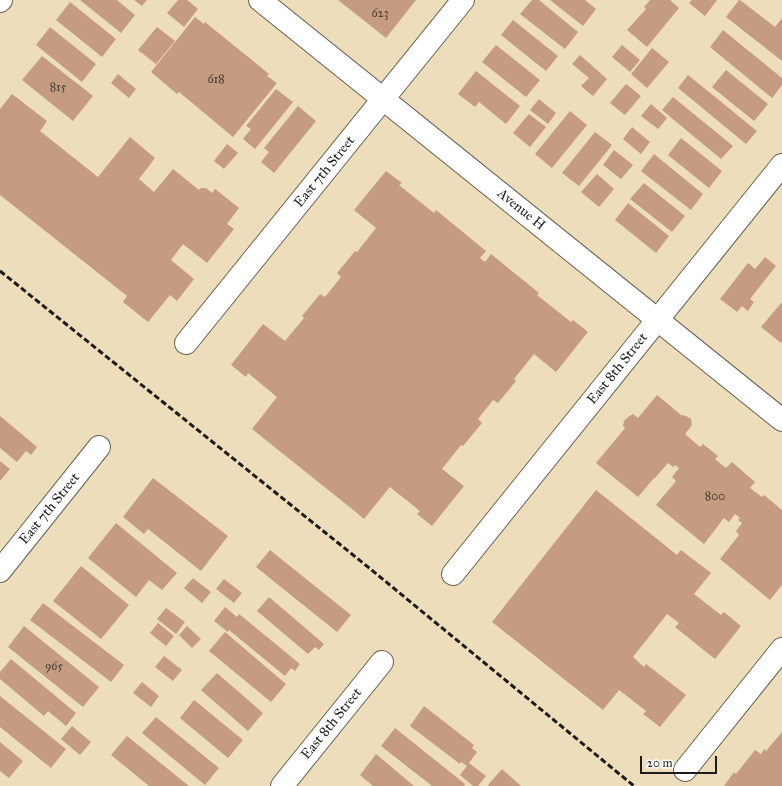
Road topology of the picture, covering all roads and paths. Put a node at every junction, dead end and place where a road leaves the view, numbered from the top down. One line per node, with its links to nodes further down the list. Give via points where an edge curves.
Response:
1 (260, 0): 3 (street, Avenue H)
2 (463, 0): 3 (street, East 7th Street)
3 (384, 99): 5 (street, Avenue H); 6 (street, East 7th Street)
4 (782, 165): 5 (street, East 8th Street)
5 (658, 320): 7 (street, Avenue H); 10 (street, East 8th Street)
6 (186, 343)
7 (782, 420)
8 (99, 447): 9 (street, East 7th Street)
9 (0, 571)
10 (453, 574)
11 (782, 649): 13 (street)
12 (382, 662): 14 (street, East 8th Street)
13 (685, 770)
14 (282, 786)

